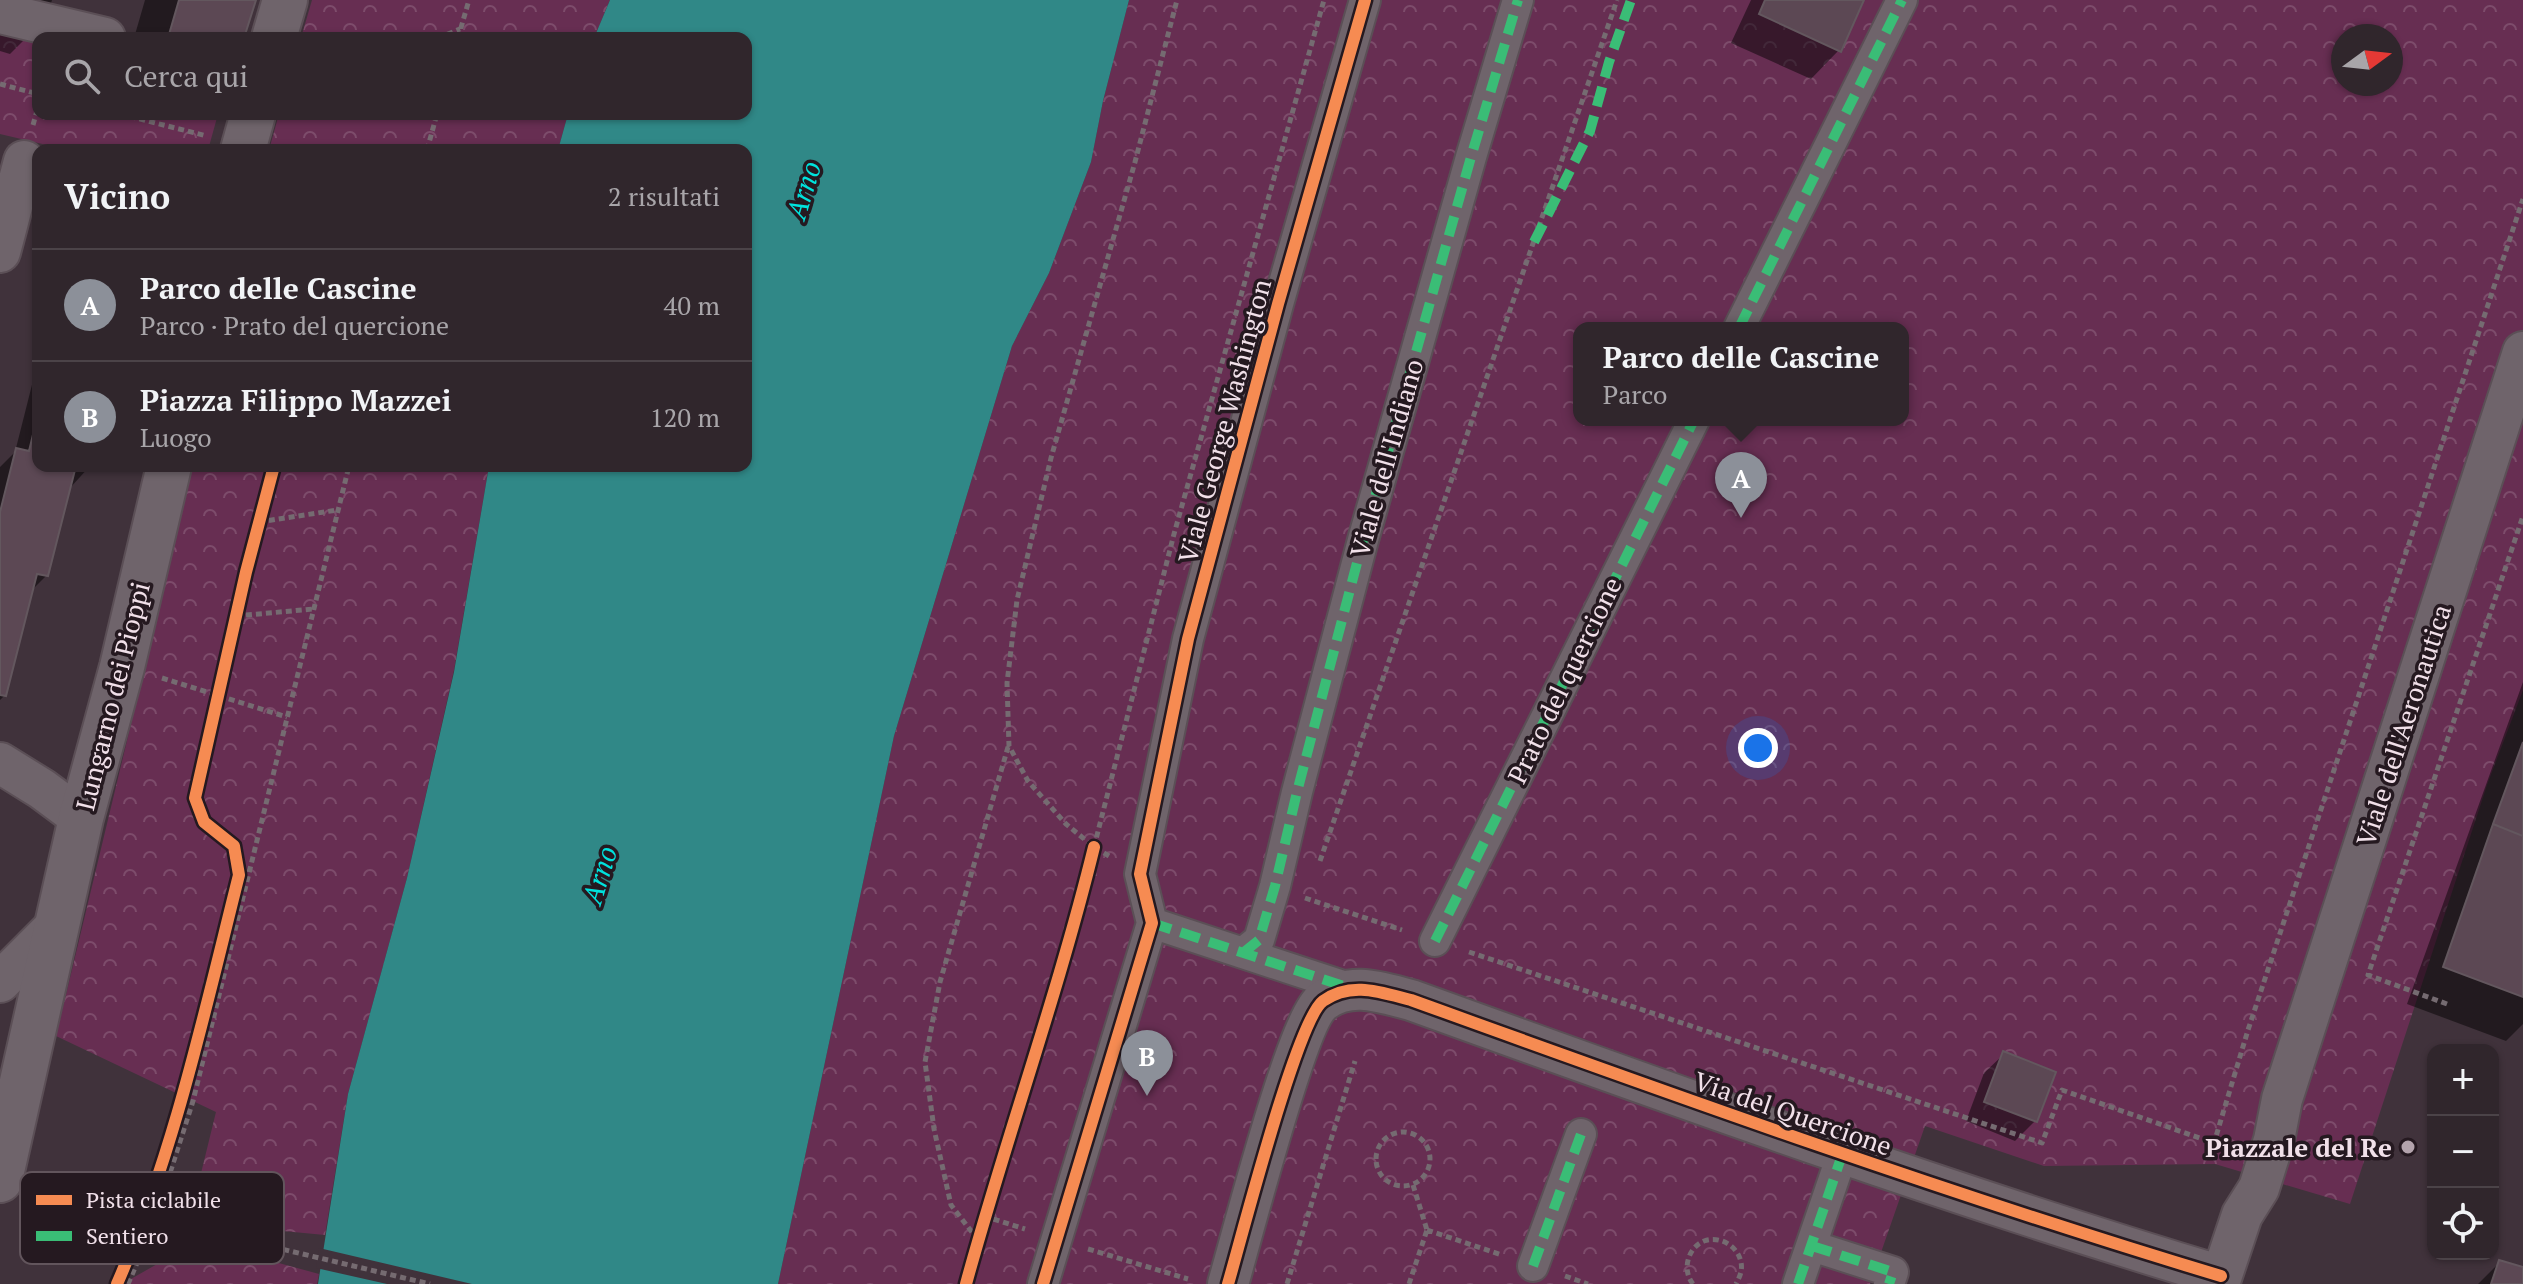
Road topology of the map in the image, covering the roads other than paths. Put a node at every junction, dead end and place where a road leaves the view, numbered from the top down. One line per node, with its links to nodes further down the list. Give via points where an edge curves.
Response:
1 (285, 0): 8 (street)
2 (1365, 0): 17 (street, Viale George Washington, via 1188,639 1141,866)
3 (1518, 0): 20 (street, Viale dell'Indiano, via 1363,540 1259,940)
4 (1902, 0): 11 (street)
5 (0, 13): 6 (street)
6 (64, 14): 7 (street)
7 (95, 32)
8 (276, 32)
9 (21, 160): 10 (street)
10 (0, 252)
11 (1742, 322)
12 (2523, 352): 28 (street, Viale dell'Aeronautica, via 2282,1099 2252,1133 2234,1181 2242,1215)
13 (1691, 426): 19 (street, Prato del quercione)
14 (168, 472): 16 (street, Lungarno dei Pioppi)
15 (0, 763): 16 (street)
16 (81, 818): 18 (street, Lungarno dei Pioppi)
17 (1152, 923): 20 (street); 29 (street)
18 (57, 925): 21 (street); 25 (street, Lungarno dei Pioppi)
19 (1435, 941)
20 (1243, 953): 22 (street)
21 (0, 981)
22 (1352, 989): 24 (street, Via del Quercione, via 1411,1000); 30 (street, via 1320,1004 1299,1045)
23 (1581, 1134): 27 (street)
24 (1842, 1155): 26 (street); 28 (street, Via del Quercione)
25 (1, 1167)
26 (1812, 1246): 31 (street); 32 (street, via 1893,1272)
27 (1533, 1266)
28 (2220, 1280)
29 (1043, 1284)
30 (1228, 1284)
31 (1798, 1284)
32 (1889, 1284)

